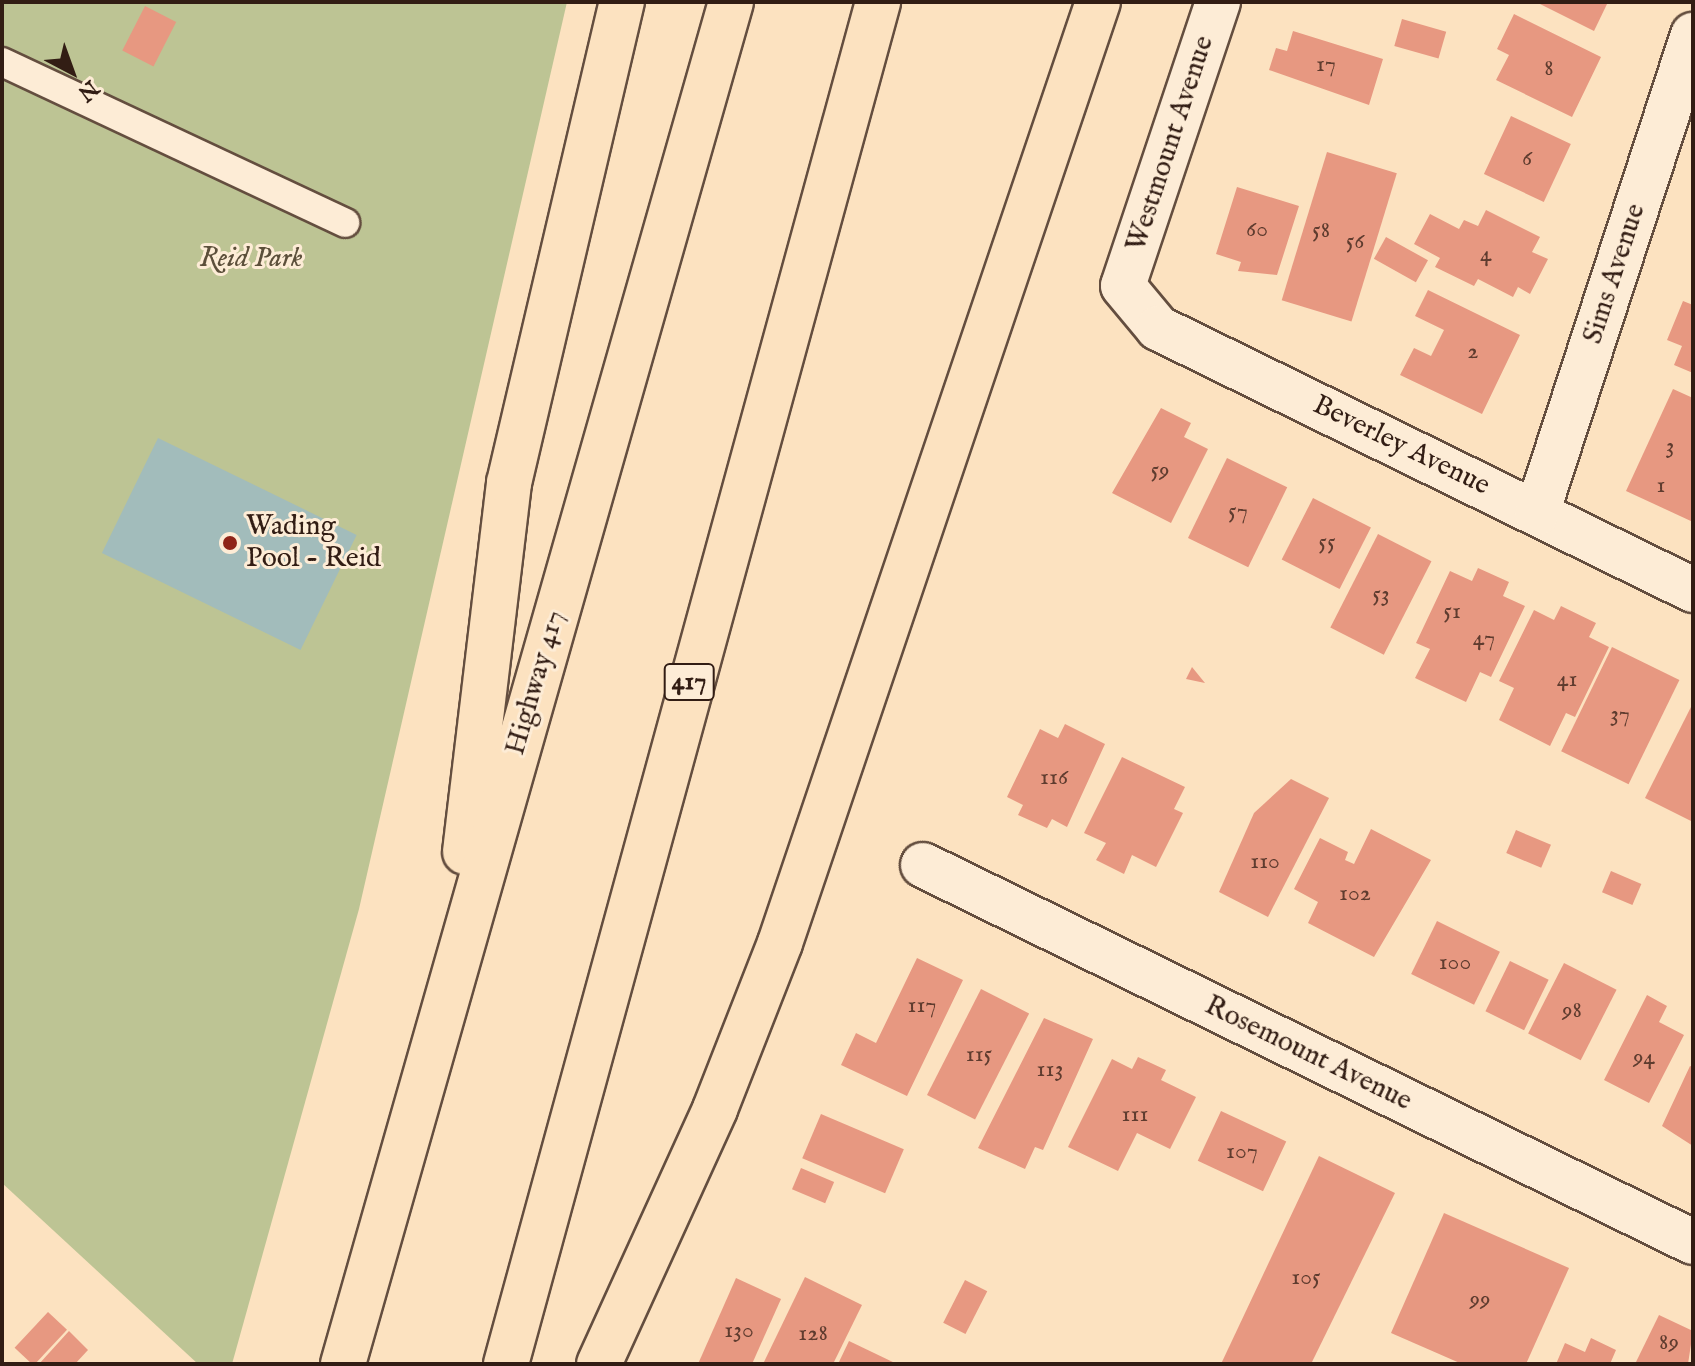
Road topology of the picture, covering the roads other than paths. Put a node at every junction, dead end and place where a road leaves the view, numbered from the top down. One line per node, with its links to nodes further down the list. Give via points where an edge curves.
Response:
1 (622, 2): 13 (highway, via 509,483)
2 (731, 2): 13 (highway, Highway 417)
3 (878, 2): 16 (highway, 417)
4 (1098, 2): 17 (highway, via 780,943 715,1109)
5 (1218, 2): 9 (street, Westmount Avenue)
6 (1693, 35): 10 (street, Sims Avenue)
7 (2, 62): 8 (lane)
8 (345, 223)
9 (1123, 286): 10 (street, Beverley Avenue, via 1158,328)
10 (1537, 513): 11 (street, Beverley Avenue)
11 (1693, 590)
12 (923, 865): 14 (street, Rosemount Avenue)
13 (449, 983): 15 (highway, Highway 417)
14 (1693, 1242)
15 (343, 1364)
16 (506, 1364)
17 (599, 1364)

